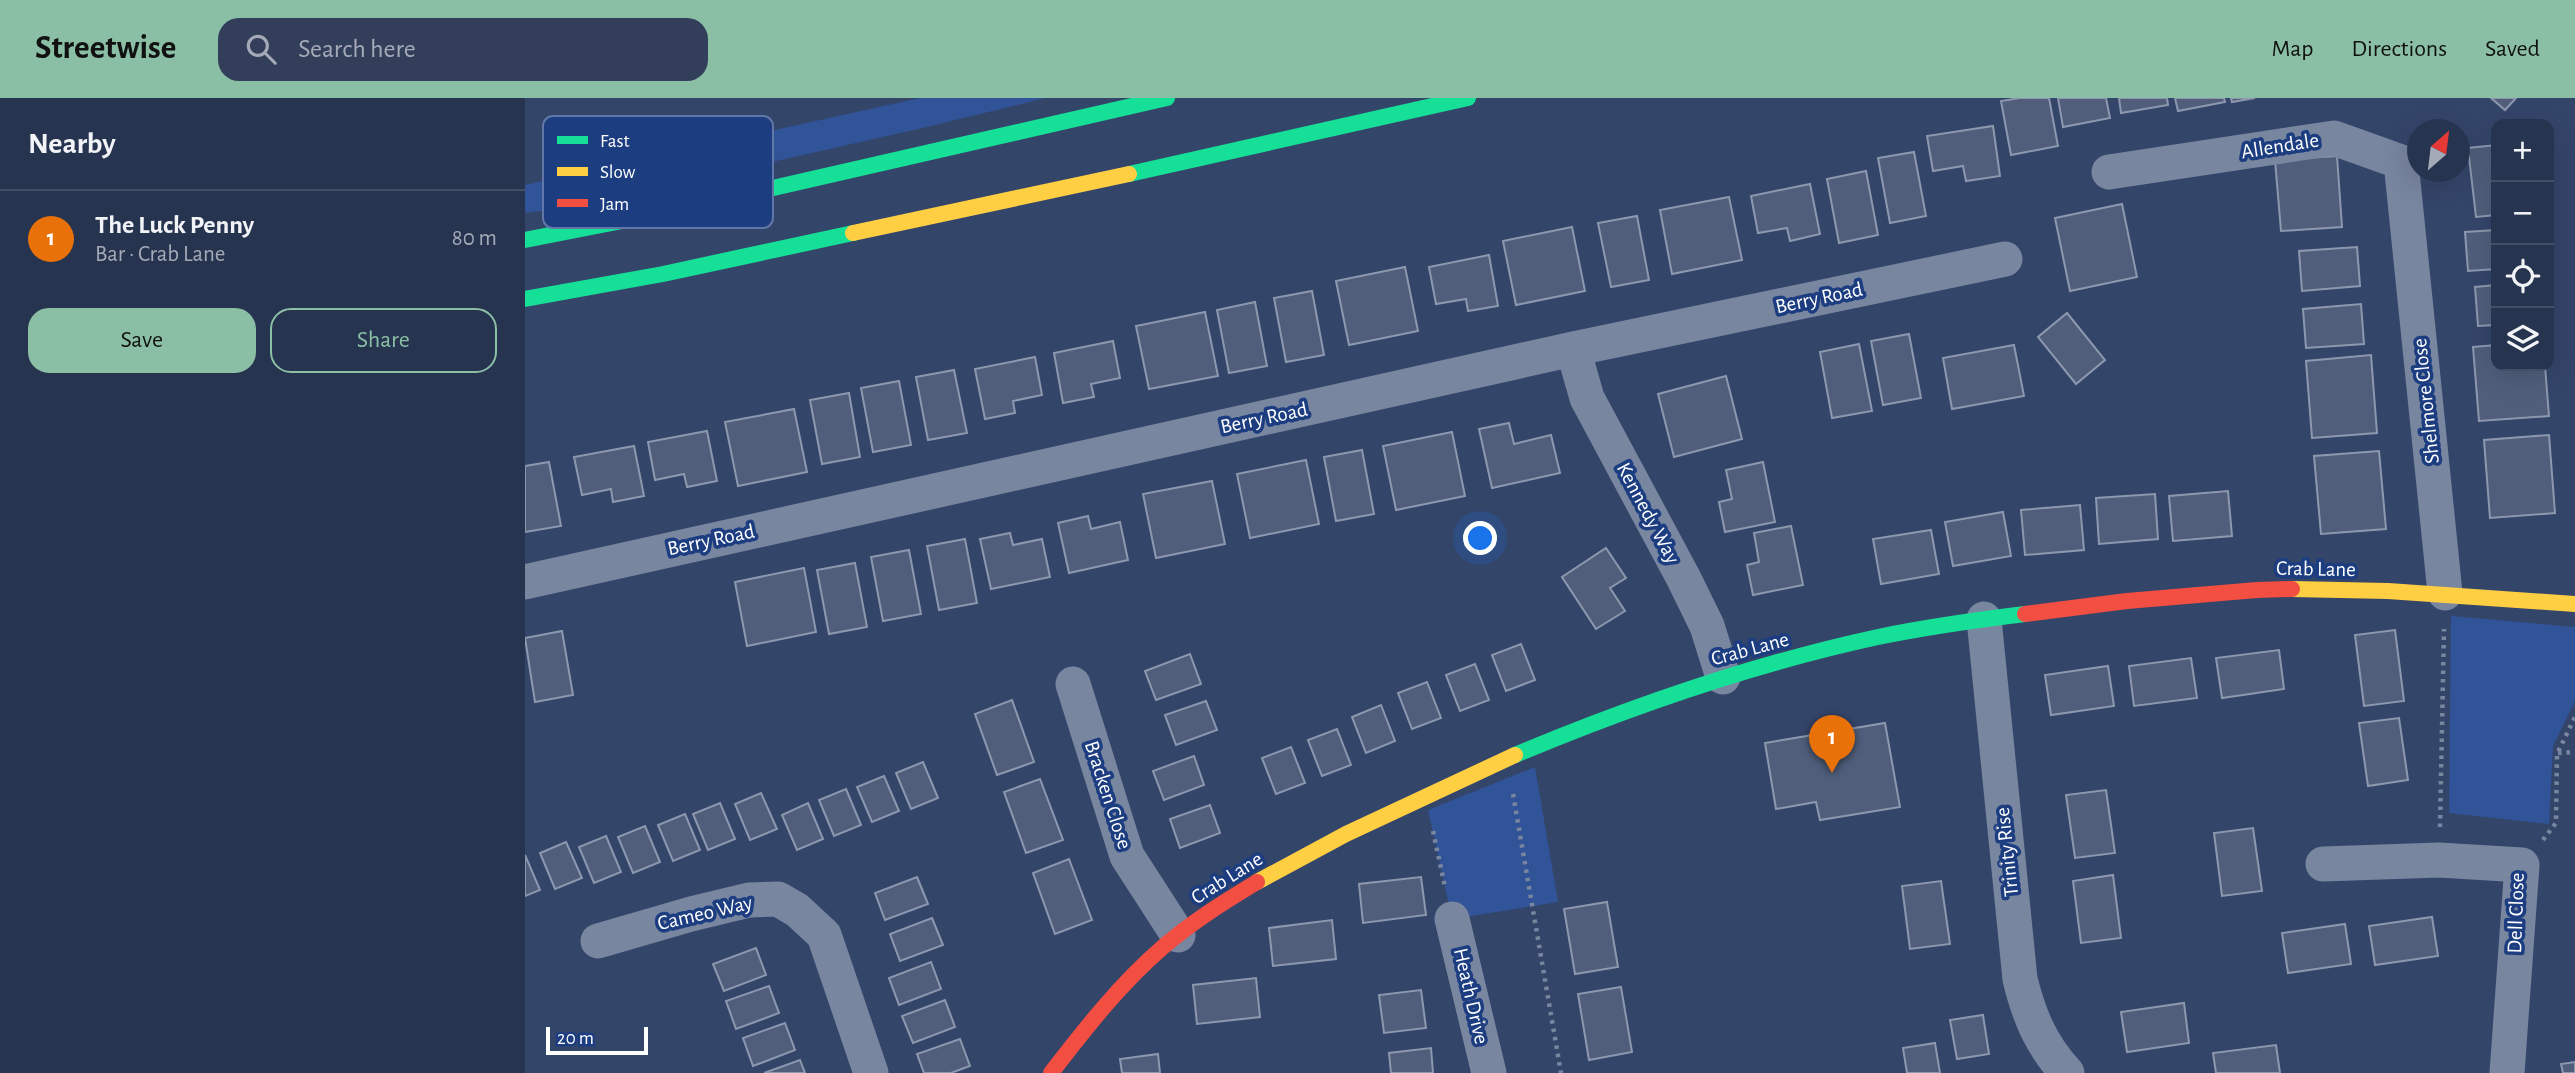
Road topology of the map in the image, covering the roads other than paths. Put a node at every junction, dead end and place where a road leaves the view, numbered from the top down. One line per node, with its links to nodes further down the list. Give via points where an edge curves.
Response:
1 (1167, 98): 4 (main road)
2 (1468, 98): 9 (main road, via 771,251)
3 (2109, 172): 5 (street, Allendale, via 2334,138 2401,162)
4 (773, 188)
5 (2406, 209): 12 (street, Shelmore Close)
6 (586, 228): 7 (main road)
7 (525, 240)
8 (2005, 259): 10 (street, Berry Road)
9 (525, 299)
10 (1573, 349): 11 (street, Berry Road); 15 (street, Kennedy Way, via 1587,398 1707,626)
11 (525, 582)
12 (2445, 593): 13 (main road, Crab Lane); 14 (main road, Crab Lane, via 2274,589 2104,603)
13 (2575, 604)
14 (1984, 619): 15 (main road, Crab Lane, via 1858,642); 21 (street, Trinity Rise, via 2020,979)
15 (1723, 677): 19 (main road, Crab Lane, via 1597,720 1426,795 1322,845 1216,907)
16 (1073, 684): 19 (street, Bracken Close, via 1127,856)
17 (2323, 864): 25 (street, Dell Close, via 2439,860 2522,865)
18 (1453, 919): 24 (street, Heath Drive)
19 (1178, 935): 23 (main road, Crab Lane, via 1124,983)
20 (598, 941): 22 (street, Cameo Way, via 749,900 778,900 824,934)
21 (2050, 1067)
22 (871, 1073)
23 (1051, 1073)
24 (1489, 1073)
25 (2507, 1073)

